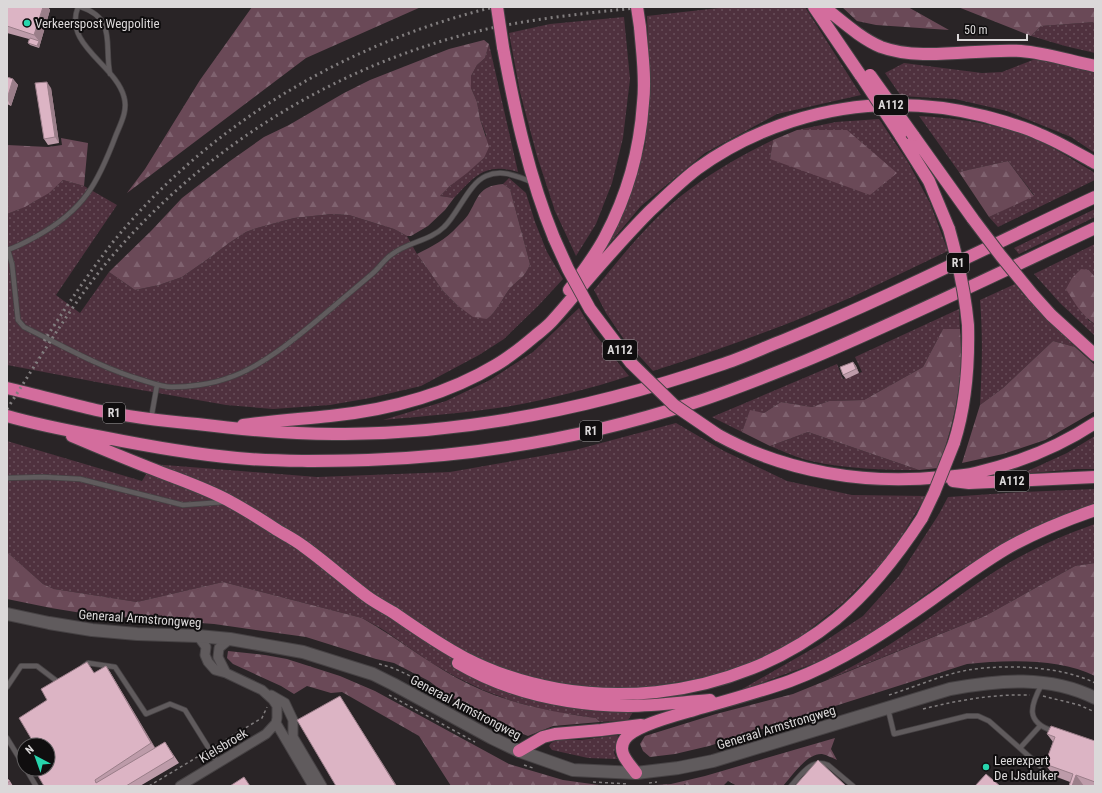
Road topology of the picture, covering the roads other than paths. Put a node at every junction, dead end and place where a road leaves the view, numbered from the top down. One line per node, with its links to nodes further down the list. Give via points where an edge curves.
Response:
1 (78, 7): 8 (lane, via 75,20 81,40)
2 (81, 7): 8 (lane, via 90,10 104,23 108,36)
3 (497, 7): 10 (highway, A112, bridge, via 519,127)
4 (637, 7): 14 (highway, bridge, via 644,74 644,102 631,171 619,208 604,238 548,319)
5 (819, 8): 6 (highway, via 860,36 881,47 897,51 926,54 1021,51); 7 (highway, A112)
6 (1095, 66)
7 (866, 75): 15 (highway, A112, bridge, via 913,134 1001,256 1051,315); 28 (highway, bridge, via 929,181 949,229 962,278 968,325 968,365 966,394 954,443 934,493 908,540 855,603 822,630 776,657 718,680 661,692 592,693 523,681 467,659 440,645)
8 (111, 76): 13 (lane, via 120,86 126,109 103,168 86,197 68,216 49,229)
9 (1095, 164): 14 (highway, via 1038,133 968,112 896,104 832,111 797,120 735,146 680,183 617,245 552,322)
10 (534, 183): 16 (lane, via 508,173 484,176 474,184 444,228 392,254 312,325 276,352 249,369 228,378 206,384 172,387); 25 (highway, A112, bridge, via 554,238 590,309 631,363 674,405 718,435 759,455 789,465 876,479)
11 (1093, 198): 22 (highway, R1, via 824,324 722,364 617,396 538,414 452,428 345,434 289,433)
12 (1095, 228): 21 (highway, R1, via 848,343 753,382 642,419 554,440 463,454 416,458 288,461 170,451)
13 (8, 250): 16 (lane, via 18,320 24,326 121,374)
14 (530, 340): 22 (highway, via 495,366 458,385 401,404 331,416)
15 (1095, 355)
16 (157, 385): 19 (lane)
17 (7, 388): 19 (highway, R1, via 96,410)
18 (7, 416): 21 (highway, R1)
19 (151, 419): 22 (highway, R1)
20 (1095, 423): 25 (highway, via 1047,450 1012,463 973,474)
21 (51, 427): 26 (highway)
22 (222, 427)
23 (1095, 477): 25 (highway, A112, via 969,483)
24 (7, 478): 26 (lane, via 80,479 184,505)
25 (928, 479)
26 (231, 502): 28 (highway, via 301,544)
27 (1095, 510): 38 (highway, via 1033,534 853,650 820,668)
28 (367, 597): 38 (highway, via 390,619 462,666 519,690 558,699 629,706 670,704 714,699)
29 (7, 614): 31 (street, Generaal Armstrongweg, via 92,630 198,636)
30 (230, 639): 31 (street, Generaal Armstrongweg); 32 (street); 49 (street, Generaal Armstrongweg, via 303,652 374,674)
31 (209, 642): 32 (street); 34 (street, via 205,655 208,662 215,670)
32 (219, 648): 34 (street, via 218,657)
33 (82, 667): 51 (lane, via 88,663 115,667 146,714 170,704 185,710)
34 (226, 673): 39 (street)
35 (64, 678): 37 (lane, via 58,682 37,666 21,666)
36 (1043, 683): 40 (street, Generaal Armstrongweg, via 1069,688); 41 (street, Generaal Armstrongweg, via 985,682); 45 (lane, via 1034,699 1032,710)
37 (7, 687)
38 (768, 687): 43 (highway)
39 (262, 690): 42 (street, via 285,703); 44 (street, via 277,706)
40 (1095, 698)
41 (888, 707): 48 (lane, via 894,734 968,716 978,716 994,724); 53 (street, Generaal Armstrongweg, via 713,760 678,768)
42 (292, 720): 44 (street); 58 (street, via 293,737)
43 (660, 720): 49 (highway, via 631,727 555,734 543,737); 53 (highway, via 638,729 625,739 622,754)
44 (276, 723): 51 (street, Kielsbroek, via 266,734); 57 (street)
45 (1040, 726): 46 (lane); 48 (lane)
46 (1059, 733)
47 (7, 738): 50 (lane)
48 (1020, 748): 52 (lane)
49 (519, 751): 53 (street, Generaal Armstrongweg, via 573,770)
50 (16, 753)
51 (218, 763): 56 (street, Kielsbroek)
52 (1040, 766)
53 (636, 773)
54 (31, 777): 55 (lane)
55 (36, 786)
56 (180, 786)
57 (313, 786)
58 (322, 786)
59 (791, 786): 60 (lane, via 814,764 824,763)
60 (853, 786)

